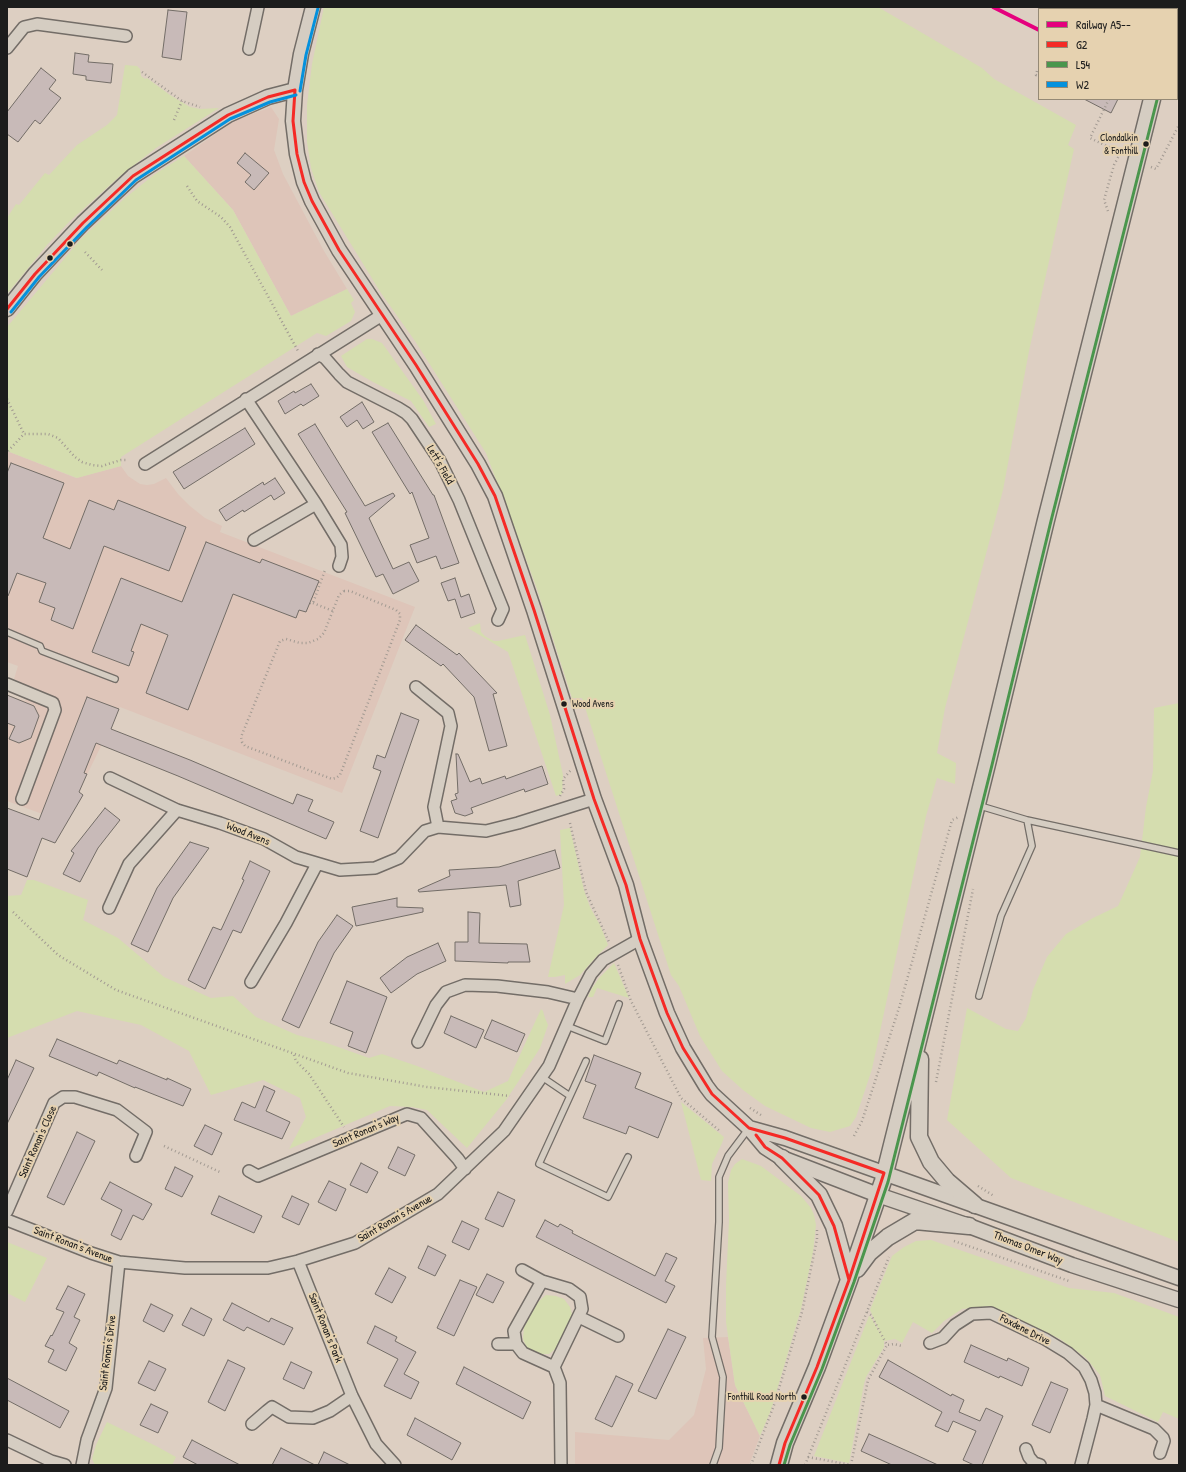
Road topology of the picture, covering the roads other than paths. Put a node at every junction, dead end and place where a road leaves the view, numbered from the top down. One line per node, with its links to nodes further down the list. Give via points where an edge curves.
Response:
1 (258, 7): 5 (street)
2 (313, 7): 6 (street, Thomas Omer Way, via 301,54)
3 (126, 36): 4 (street, via 37,24 24,27)
4 (7, 48)
5 (249, 49)
6 (296, 90): 8 (street, via 268,97 228,115 133,176 83,223 35,274); 9 (street, Thomas Omer Way, via 293,121 304,182 339,250)
7 (1152, 100): 24 (main road, via 1141,162 1046,520)
8 (7, 309)
9 (382, 315): 10 (street); 23 (street, Thomas Omer Way, via 478,464 495,496)
10 (318, 354): 11 (street); 16 (street, Lett's Field, via 347,382 398,408 412,419 440,461 459,500 503,609)
11 (246, 399): 12 (street); 13 (street)
12 (145, 464)
13 (316, 504): 14 (street); 15 (street, via 341,545 342,557)
14 (254, 540)
15 (339, 566)
16 (498, 620)
17 (7, 632): 18 (lane, via 40,646 42,651)
18 (115, 679)
19 (7, 684): 22 (street, via 53,703 55,710)
20 (416, 687): 27 (street, via 448,713 451,726 434,807)
21 (110, 778): 25 (street, Wood Avens)
22 (22, 799)
23 (594, 799): 27 (street, via 486,831); 31 (street, Thomas Omer Way, via 626,885)
24 (977, 805): 26 (lane); 37 (main road)
25 (177, 810): 29 (street, Wood Avens, via 264,839 296,857); 30 (street, via 129,864)
26 (1027, 820): 28 (lane); 33 (lane, via 1032,846 1001,916)
27 (438, 827): 29 (street, Wood Avens, via 425,831 399,858 375,868 340,870)
28 (1179, 853)
29 (317, 864): 32 (street)
30 (108, 908)
31 (640, 939): 34 (street, Saint Ronan's Avenue, via 603,960 591,974); 42 (street, Thomas Omer Way, via 666,1013 683,1048 712,1094)
32 (251, 982)
33 (979, 996)
34 (578, 999): 36 (street, Saint Ronan's Avenue); 38 (street, via 548,992 465,985 446,992 436,1005)
35 (619, 1004): 36 (lane, via 605,1041)
36 (567, 1026): 40 (street, Saint Ronan's Avenue)
37 (921, 1028): 48 (main road); 50 (main road, via 919,1137 931,1162 947,1181)
38 (418, 1042)
39 (586, 1061): 41 (lane)
40 (542, 1077): 41 (lane); 46 (street, Saint Ronan's Avenue, via 504,1131)
41 (570, 1096): 44 (lane, via 538,1164 608,1197)
42 (749, 1128): 45 (street, Thomas Omer Way, via 765,1147); 48 (street, Thomas Omer Way); 77 (lane, via 728,1156 719,1178 712,1337 723,1377 719,1448)
43 (136, 1156): 51 (street, Saint Ronan's Close, via 146,1132 117,1110 75,1097 63,1096 54,1103)
44 (628, 1157)
45 (782, 1158): 49 (street, Thomas Omer Way); 58 (main road, via 819,1195 834,1226)
46 (465, 1169): 47 (street, Saint Ronan's Way, via 420,1118 407,1114 258,1176); 54 (street, Saint Ronan's Avenue, via 438,1194 355,1243)
47 (249, 1171)
48 (884, 1173): 49 (main road); 50 (street, Thomas Omer Way)
49 (878, 1195): 53 (street, Thomas Omer Way); 58 (main road)
50 (975, 1205): 57 (street, Thomas Omer Way)
51 (7, 1211)
52 (7, 1220): 55 (street, Saint Ronan's Avenue)
53 (969, 1226): 58 (main road, via 915,1221 888,1237 869,1253); 60 (street, Thomas Omer Way, via 1072,1265)
54 (298, 1261): 55 (street, Saint Ronan's Avenue, via 268,1268 185,1268); 67 (street, Saint Ronan's Park)
55 (119, 1262): 74 (street, Saint Ronan's Drive, via 106,1388 87,1440)
56 (522, 1270): 59 (street)
57 (1179, 1278)
58 (849, 1280): 78 (main road, via 785,1443)
59 (542, 1281): 61 (street, via 569,1289 580,1297 582,1309); 65 (street, via 514,1331)
60 (1179, 1300)
61 (579, 1317): 62 (street); 66 (street)
62 (618, 1336)
63 (930, 1343): 68 (street, Foxdene Drive, via 943,1338 954,1325 972,1314 991,1313 1045,1339 1074,1358 1084,1367 1091,1380)
64 (498, 1344): 65 (street)
65 (516, 1344): 66 (street, via 522,1353)
66 (554, 1367): 76 (street, via 560,1383)
67 (352, 1396): 69 (street, via 330,1411 313,1418 290,1416 272,1407); 75 (street, Saint Ronan's Park, via 376,1444)
68 (1096, 1404): 72 (street, via 1154,1429 1164,1441); 80 (street, Foxdene Drive)
69 (252, 1424)
70 (7, 1440): 73 (street)
71 (1026, 1449): 79 (street, via 1034,1463)
72 (1160, 1453)
73 (65, 1465)
74 (82, 1465)
75 (395, 1465)
76 (561, 1465)
77 (713, 1465)
78 (779, 1465)
79 (1040, 1465)
80 (1082, 1465)

